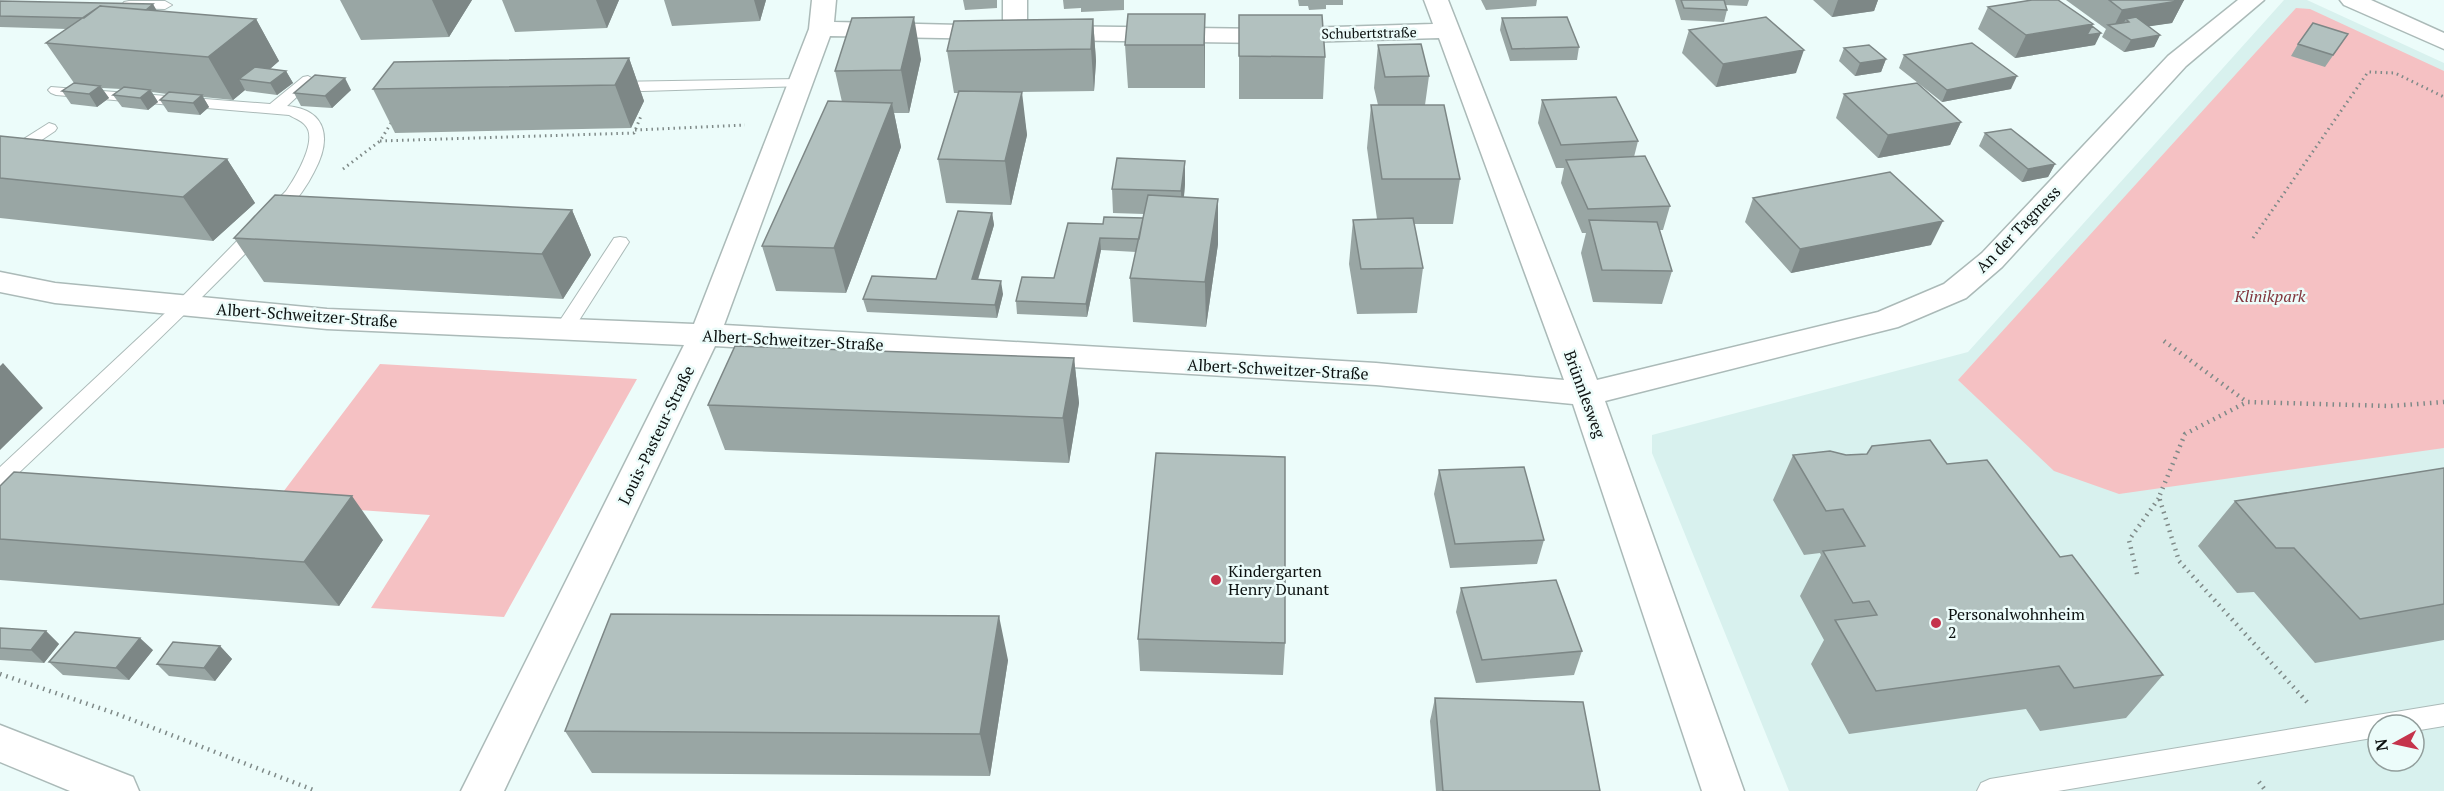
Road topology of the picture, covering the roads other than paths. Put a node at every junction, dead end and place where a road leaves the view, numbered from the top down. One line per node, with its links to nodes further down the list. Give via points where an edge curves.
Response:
1 (1015, 0): 9 (street)
2 (1436, 0): 8 (street, Brünnlesweg)
3 (2252, 0): 23 (street, An der Tagmess, via 2177,61 1992,260 1955,291 1887,320)
4 (2352, 0): 10 (street)
5 (120, 5): 6 (lane)
6 (165, 6)
7 (823, 14): 9 (street, Schubertstraße); 12 (street, Louis-Pasteur-Straße)
8 (1448, 31): 9 (street, Schubertstraße, via 1267,36); 23 (street, Brünnlesweg)
9 (1015, 33)
10 (2444, 42)
11 (308, 80): 15 (lane)
12 (801, 83): 13 (lane); 22 (street, Louis-Pasteur-Straße)
13 (597, 87)
14 (56, 90): 15 (lane)
15 (274, 109): 20 (lane, via 292,111 310,120 316,130 314,154 298,186)
16 (49, 128): 17 (lane)
17 (0, 161)
18 (620, 242): 21 (lane)
19 (0, 282): 20 (street, Albert-Schweitzer-Straße, via 55,293)
20 (184, 305): 21 (street, Albert-Schweitzer-Straße, via 327,319); 24 (lane)
21 (564, 329): 22 (street, Albert-Schweitzer-Straße)
22 (705, 335): 23 (street, Albert-Schweitzer-Straße, via 1376,374); 27 (street, Louis-Pasteur-Straße)
23 (1586, 394): 29 (street, Brünnlesweg)
24 (0, 479)
25 (2444, 715): 30 (lane)
26 (0, 743): 28 (street)
27 (489, 789)
28 (118, 791)
29 (1723, 791)
30 (1990, 791)

